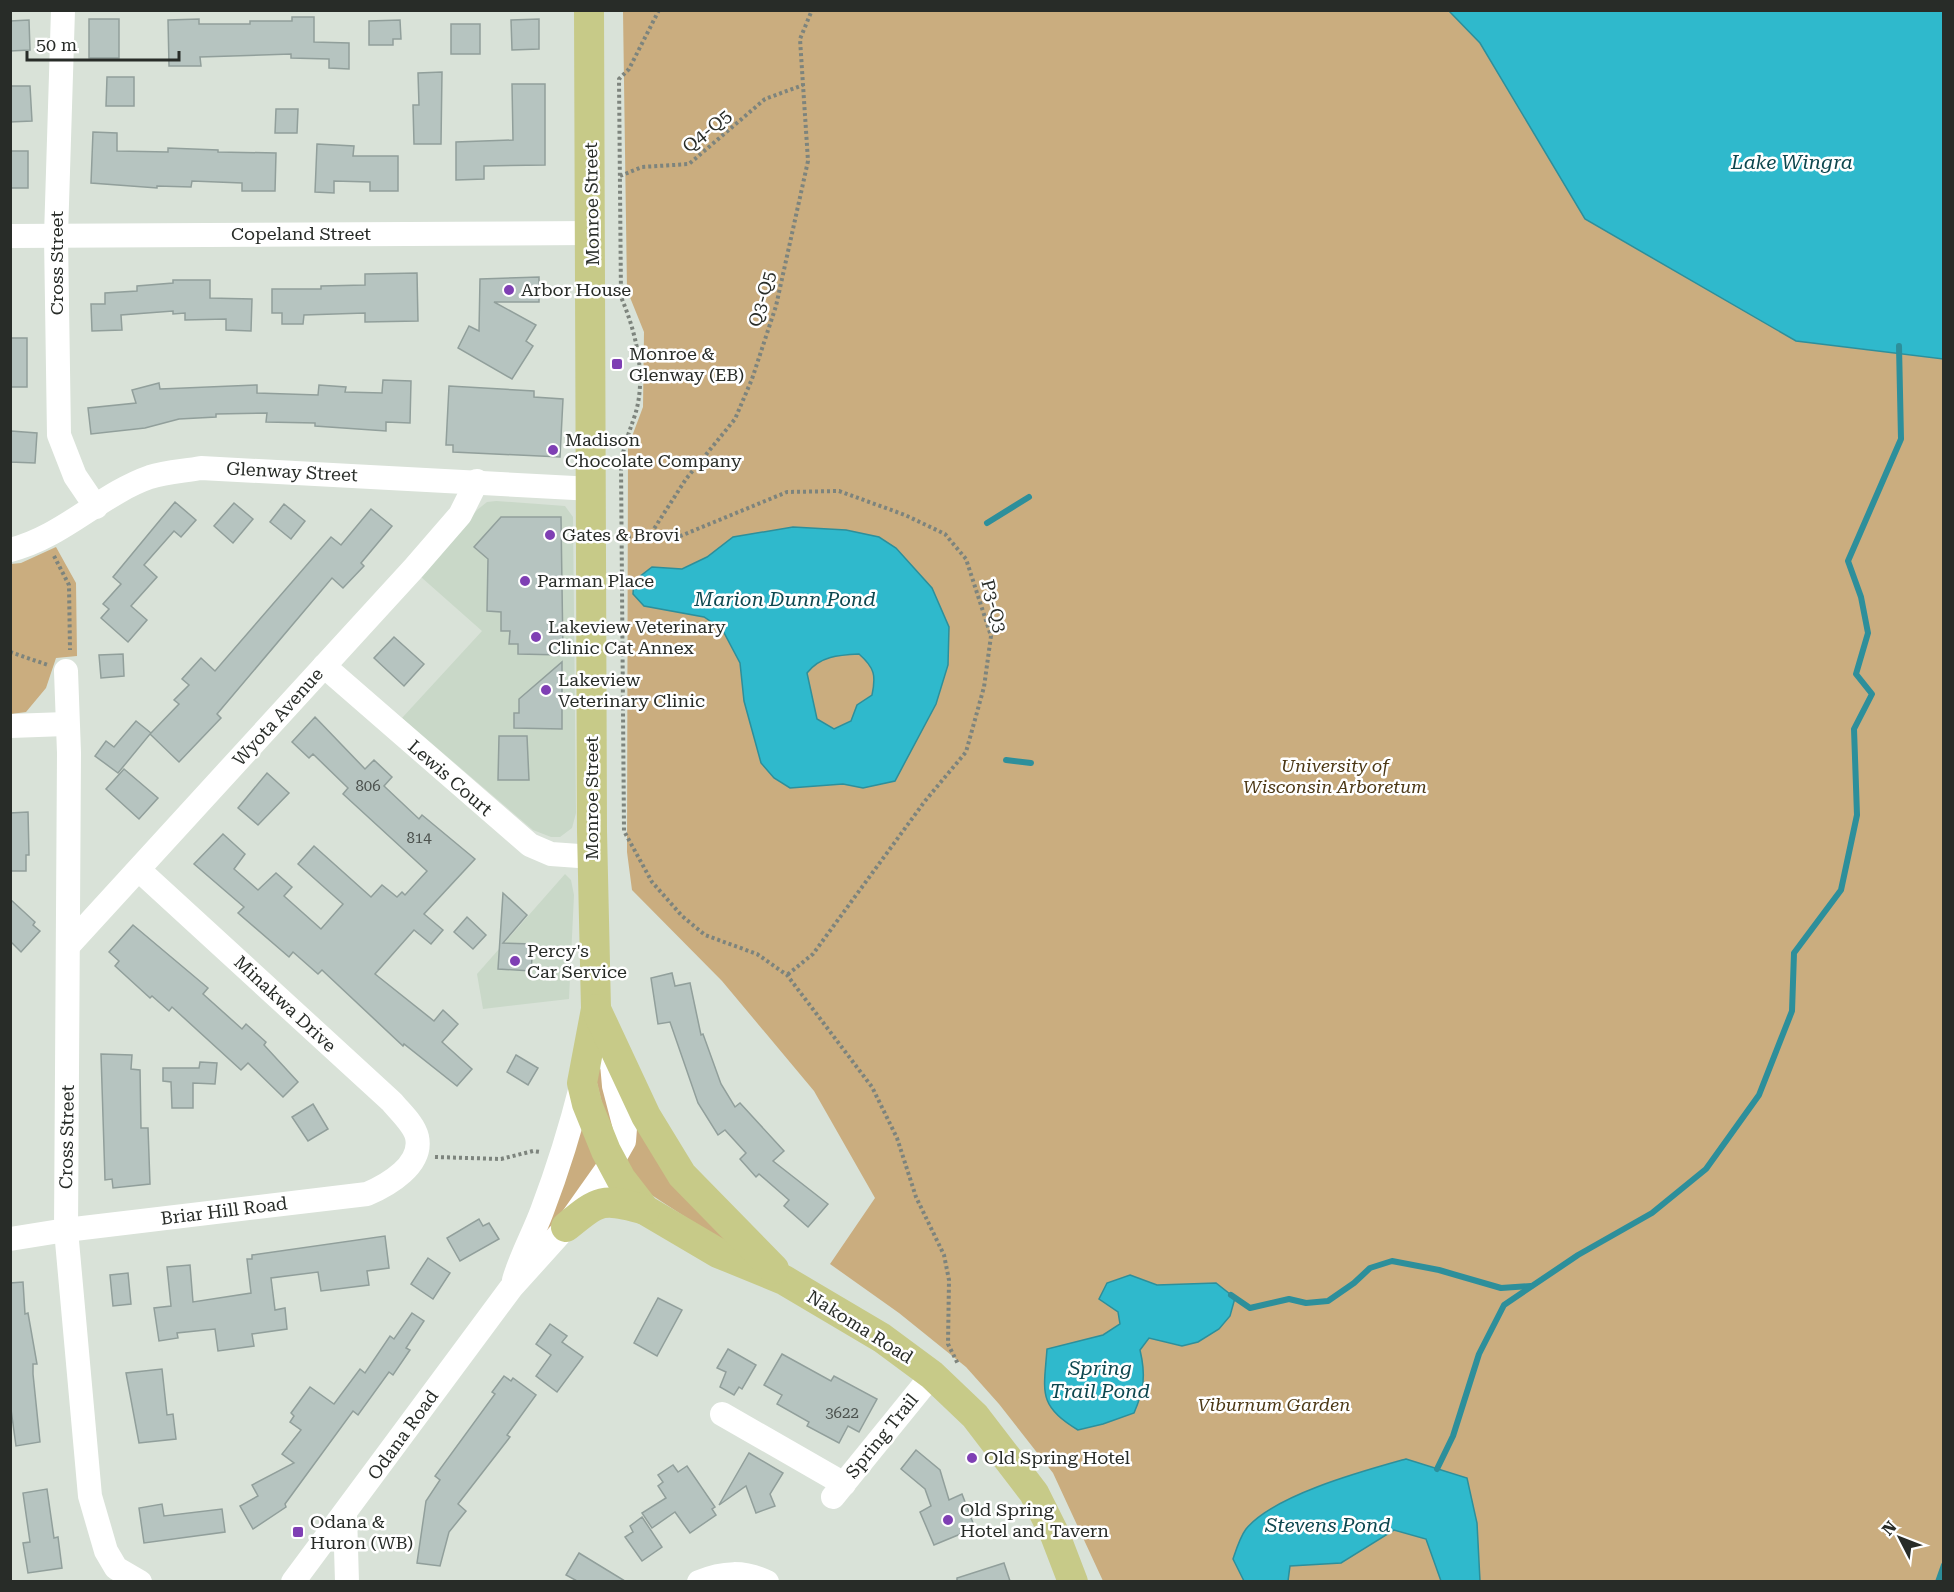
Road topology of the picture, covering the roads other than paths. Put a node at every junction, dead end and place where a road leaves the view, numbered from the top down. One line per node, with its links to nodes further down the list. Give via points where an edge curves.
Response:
1 (63, 10): 5 (street, Cross Street)
2 (589, 10): 3 (main road, Monroe Street)
3 (592, 233): 5 (street, Copeland Street); 7 (main road, Monroe Street)
4 (10, 236): 5 (street, Copeland Street)
5 (56, 236): 8 (street, Cross Street, via 59,435 75,476)
6 (477, 481): 7 (street, Glenway Street); 8 (street, Glenway Street, via 201,468 150,477); 10 (street, Wyota Avenue, via 460,515)
7 (593, 489): 14 (main road, Monroe Street)
8 (96, 507): 9 (street, Glenway Street, via 52,535)
9 (10, 550)
10 (324, 666): 14 (street, Lewis Court, via 530,845 551,854); 15 (street, Wyota Avenue)
11 (66, 671): 12 (street, Cross Street)
12 (66, 724): 13 (street); 16 (street, Cross Street)
13 (10, 726)
14 (592, 857): 17 (main road, Monroe Street)
15 (139, 870): 16 (street, Wyota Avenue); 19 (street, Minakwa Drive, via 392,1102 414,1131)
16 (69, 945): 23 (street, Cross Street)
17 (603, 1022): 18 (main road, Monroe Street); 20 (street, Monroe Street, via 625,1128 624,1142); 25 (main road, Monroe Street, via 646,1116 682,1175)
18 (582, 1083): 20 (main road, Monroe Street, via 597,1132); 26 (street, Odana Road, via 562,1159)
19 (416, 1149): 23 (street, Briar Hill Road, via 409,1166 368,1194)
20 (612, 1162): 21 (main road, Nakoma Road); 22 (street, Odana Road)
21 (645, 1210): 22 (main road, via 600,1202); 25 (main road, Nakoma Road, via 718,1253)
22 (566, 1227): 26 (street, Odana Road)
23 (66, 1230): 24 (street, Briar Hill Road); 30 (street, Cross Street, via 90,1496 98,1530 116,1568)
24 (10, 1239)
25 (784, 1280): 27 (main road, Nakoma Road, via 882,1338)
26 (511, 1288): 29 (street, Odana Road)
27 (932, 1375): 28 (street, Spring Trail, via 838,1491); 35 (main road, Nakoma Road, via 975,1416 1034,1493)
28 (723, 1414)
29 (345, 1514): 31 (street, Odana Road); 32 (street)
30 (140, 1581)
31 (293, 1581)
32 (347, 1581)
33 (699, 1581): 34 (street, via 730,1573)
34 (767, 1581)
35 (1073, 1581)

